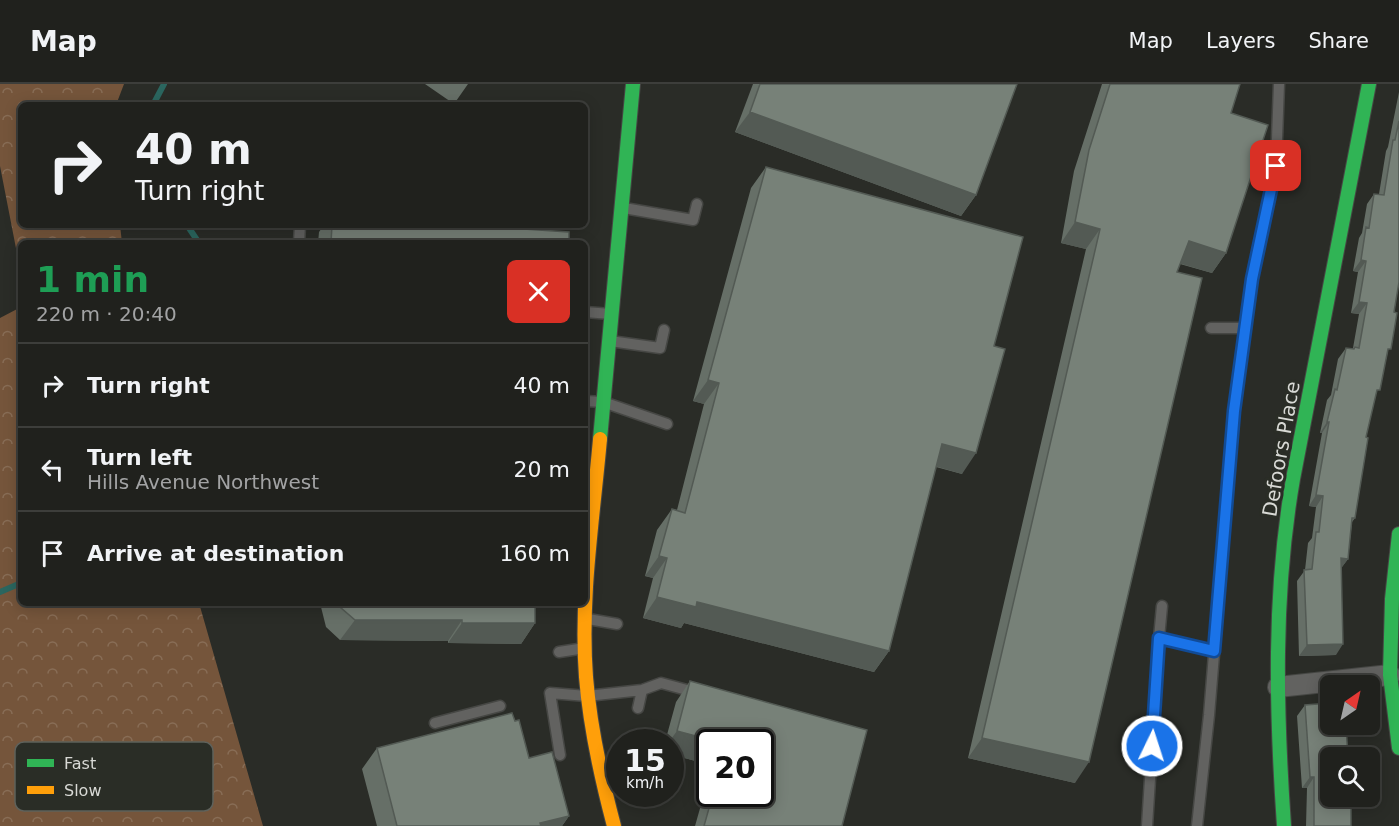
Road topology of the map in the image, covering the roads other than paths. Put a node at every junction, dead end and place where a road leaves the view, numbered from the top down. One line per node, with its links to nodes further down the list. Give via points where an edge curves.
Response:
1 (633, 84): 5 (street)
2 (1279, 84): 9 (lane, via 1276,166 1252,279)
3 (1369, 84): 26 (street, Defoors Place, via 1284,540)
4 (697, 204): 5 (lane, via 693,220)
5 (621, 207): 7 (street)
6 (588, 312): 7 (lane)
7 (611, 314): 11 (street)
8 (1211, 328): 9 (lane)
9 (1246, 328): 23 (lane, via 1234,411)
10 (664, 330): 11 (lane, via 660,348)
11 (609, 341): 13 (street)
12 (588, 401): 13 (lane)
13 (603, 402): 14 (lane); 16 (street)
14 (667, 424)
15 (1398, 542): 25 (street)
16 (588, 551)
17 (586, 606): 19 (street)
18 (1162, 606): 21 (lane)
19 (586, 619): 20 (lane); 22 (street)
20 (617, 624)
21 (1159, 638): 23 (lane); 37 (lane)
22 (585, 648): 24 (lane); 29 (street)
23 (1214, 651): 38 (lane)
24 (559, 652)
25 (1390, 675): 26 (street); 32 (street)
26 (1278, 687): 39 (street, Defoors Place)
27 (642, 690): 28 (lane, via 661,683); 29 (lane); 31 (lane)
28 (707, 695)
29 (587, 696): 35 (lane, via 550,693); 36 (street, via 597,761)
30 (500, 706): 33 (lane)
31 (638, 708)
32 (1397, 722): 34 (street)
33 (435, 723)
34 (1399, 748)
35 (560, 755)
36 (614, 826)
37 (1147, 826)
38 (1197, 826)
39 (1284, 826)

